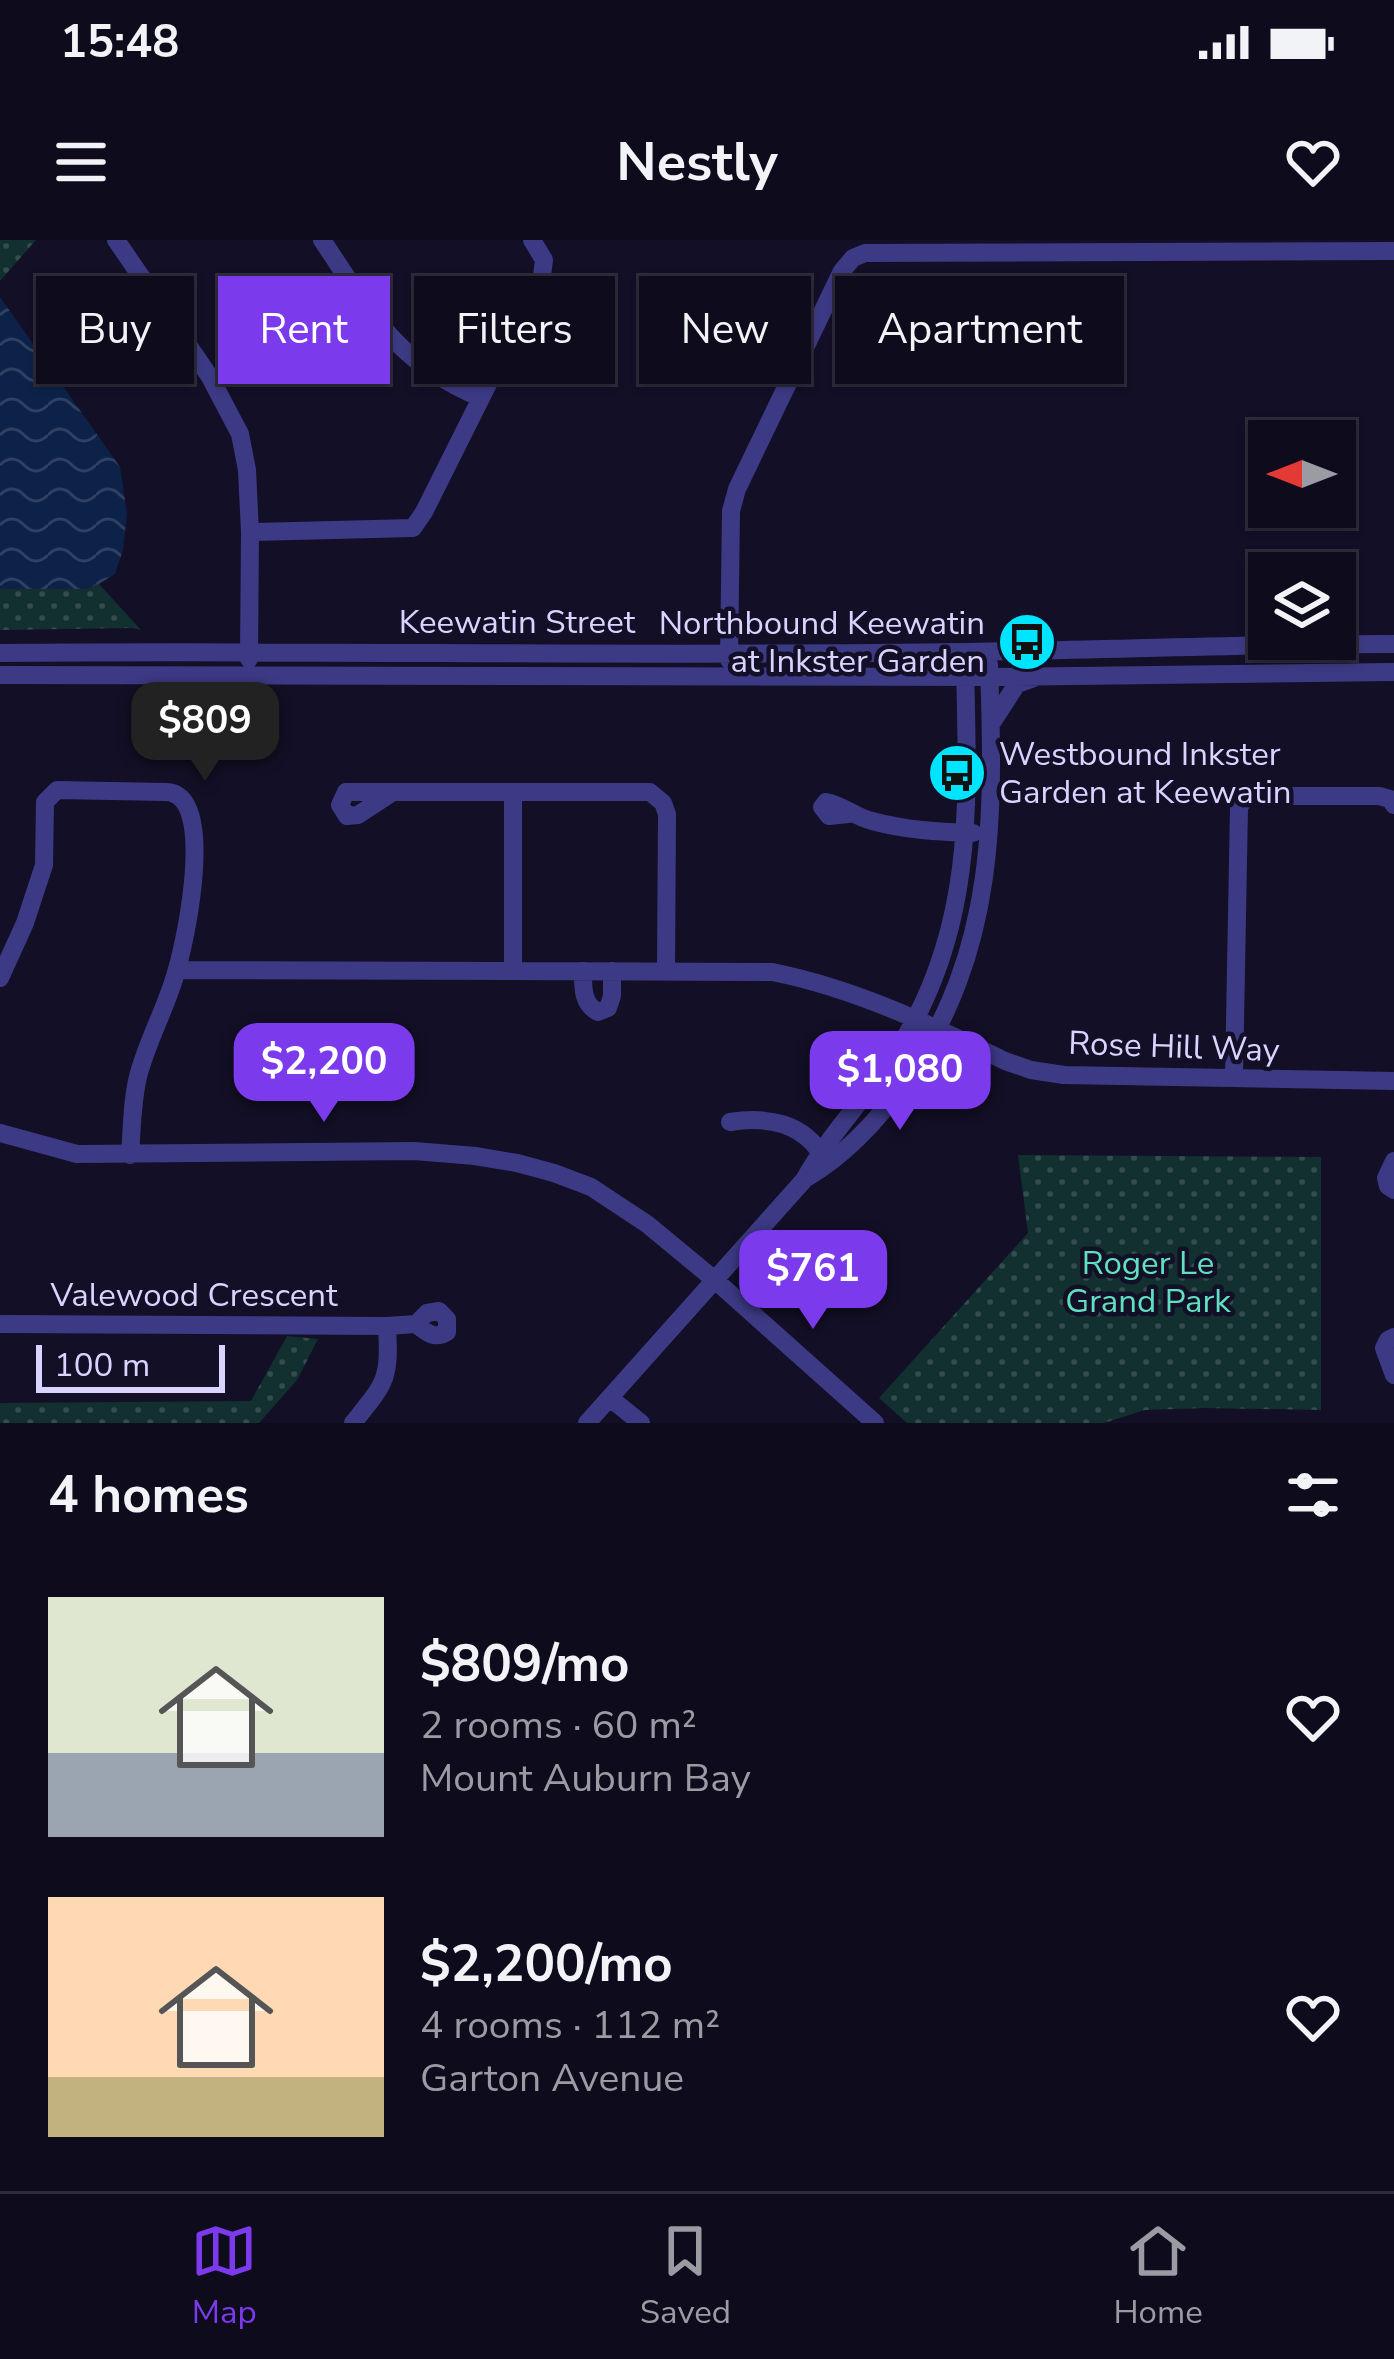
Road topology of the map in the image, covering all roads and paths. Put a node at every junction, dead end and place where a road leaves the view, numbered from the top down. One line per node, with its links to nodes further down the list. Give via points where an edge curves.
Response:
1 (116, 240): 6 (street, via 241,434)
2 (322, 240): 5 (street, via 395,343)
3 (532, 240): 5 (street, via 544,260 542,276)
4 (1394, 251): 12 (street, via 854,258 736,492)
5 (481, 398): 6 (street, via 413,528)
6 (250, 532): 8 (street)
7 (1394, 644): 10 (street, Keewatin Street)
8 (249, 651): 11 (street, Keewatin Street); 12 (street, Keewatin Street); 15 (street)
9 (965, 652): 10 (street, Keewatin Street); 12 (street, Keewatin Street); 17 (street)
10 (988, 652): 18 (street)
11 (0, 653)
12 (729, 653): 16 (street)
13 (1394, 672): 19 (street, Keewatin Street)
14 (0, 675): 15 (street, Keewatin Street)
15 (249, 676): 16 (street, Keewatin Street)
16 (729, 676): 17 (street, Keewatin Street)
17 (966, 676): 18 (street, Keewatin Street); 25 (street)
18 (989, 676): 19 (street, Keewatin Street); 20 (street)
19 (1038, 676): 20 (street, via 1017,685)
20 (990, 725): 26 (street)
21 (393, 792): 22 (street)
22 (513, 794): 28 (street); 29 (street, via 650,792 662,802)
23 (1394, 805): 35 (street, via 1379,796 1245,798)
24 (848, 814): 25 (street)
25 (966, 833): 26 (street); 33 (street, via 952,924)
26 (990, 833): 34 (street, via 977,924)
27 (177, 970): 28 (street, Rose Hill Way); 32 (street, via 191,899 188,805 175,792 57,790 45,802 44,865); 39 (street, via 137,1079)
28 (513, 970): 30 (street, Rose Hill Way)
29 (666, 970): 31 (street, Rose Hill Way); 33 (street, Rose Hill Way, via 787,975)
30 (584, 971): 31 (street, Rose Hill Way); 31 (street, via 585,999 598,1012 608,1008)
31 (612, 971)
32 (0, 978)
33 (915, 1020): 34 (street, Rose Hill Way); 40 (street)
34 (938, 1029): 35 (street, Rose Hill Way, via 1031,1070); 40 (street, via 890,1103 854,1143)
35 (1234, 1077): 36 (street, Rose Hill Way)
36 (1394, 1081)
37 (730, 1122): 40 (street, via 780,1123 810,1136)
38 (0, 1133): 39 (street, via 77,1154)
39 (130, 1155): 43 (street, via 414,1151 517,1162 605,1195)
40 (824, 1158): 43 (street)
41 (1394, 1161): 42 (street, via 1385,1178)
42 (1394, 1190)
43 (716, 1281): 49 (street); 53 (street)
44 (0, 1324): 46 (street, Valewood Crescent)
45 (416, 1324): 46 (street, Valewood Crescent)
46 (387, 1327): 50 (street, via 386,1379)
47 (1394, 1337): 48 (street, via 1384,1351)
48 (1394, 1375)
49 (610, 1398): 51 (street); 52 (street)
50 (353, 1423)
51 (587, 1423)
52 (641, 1423)
53 (875, 1423)

